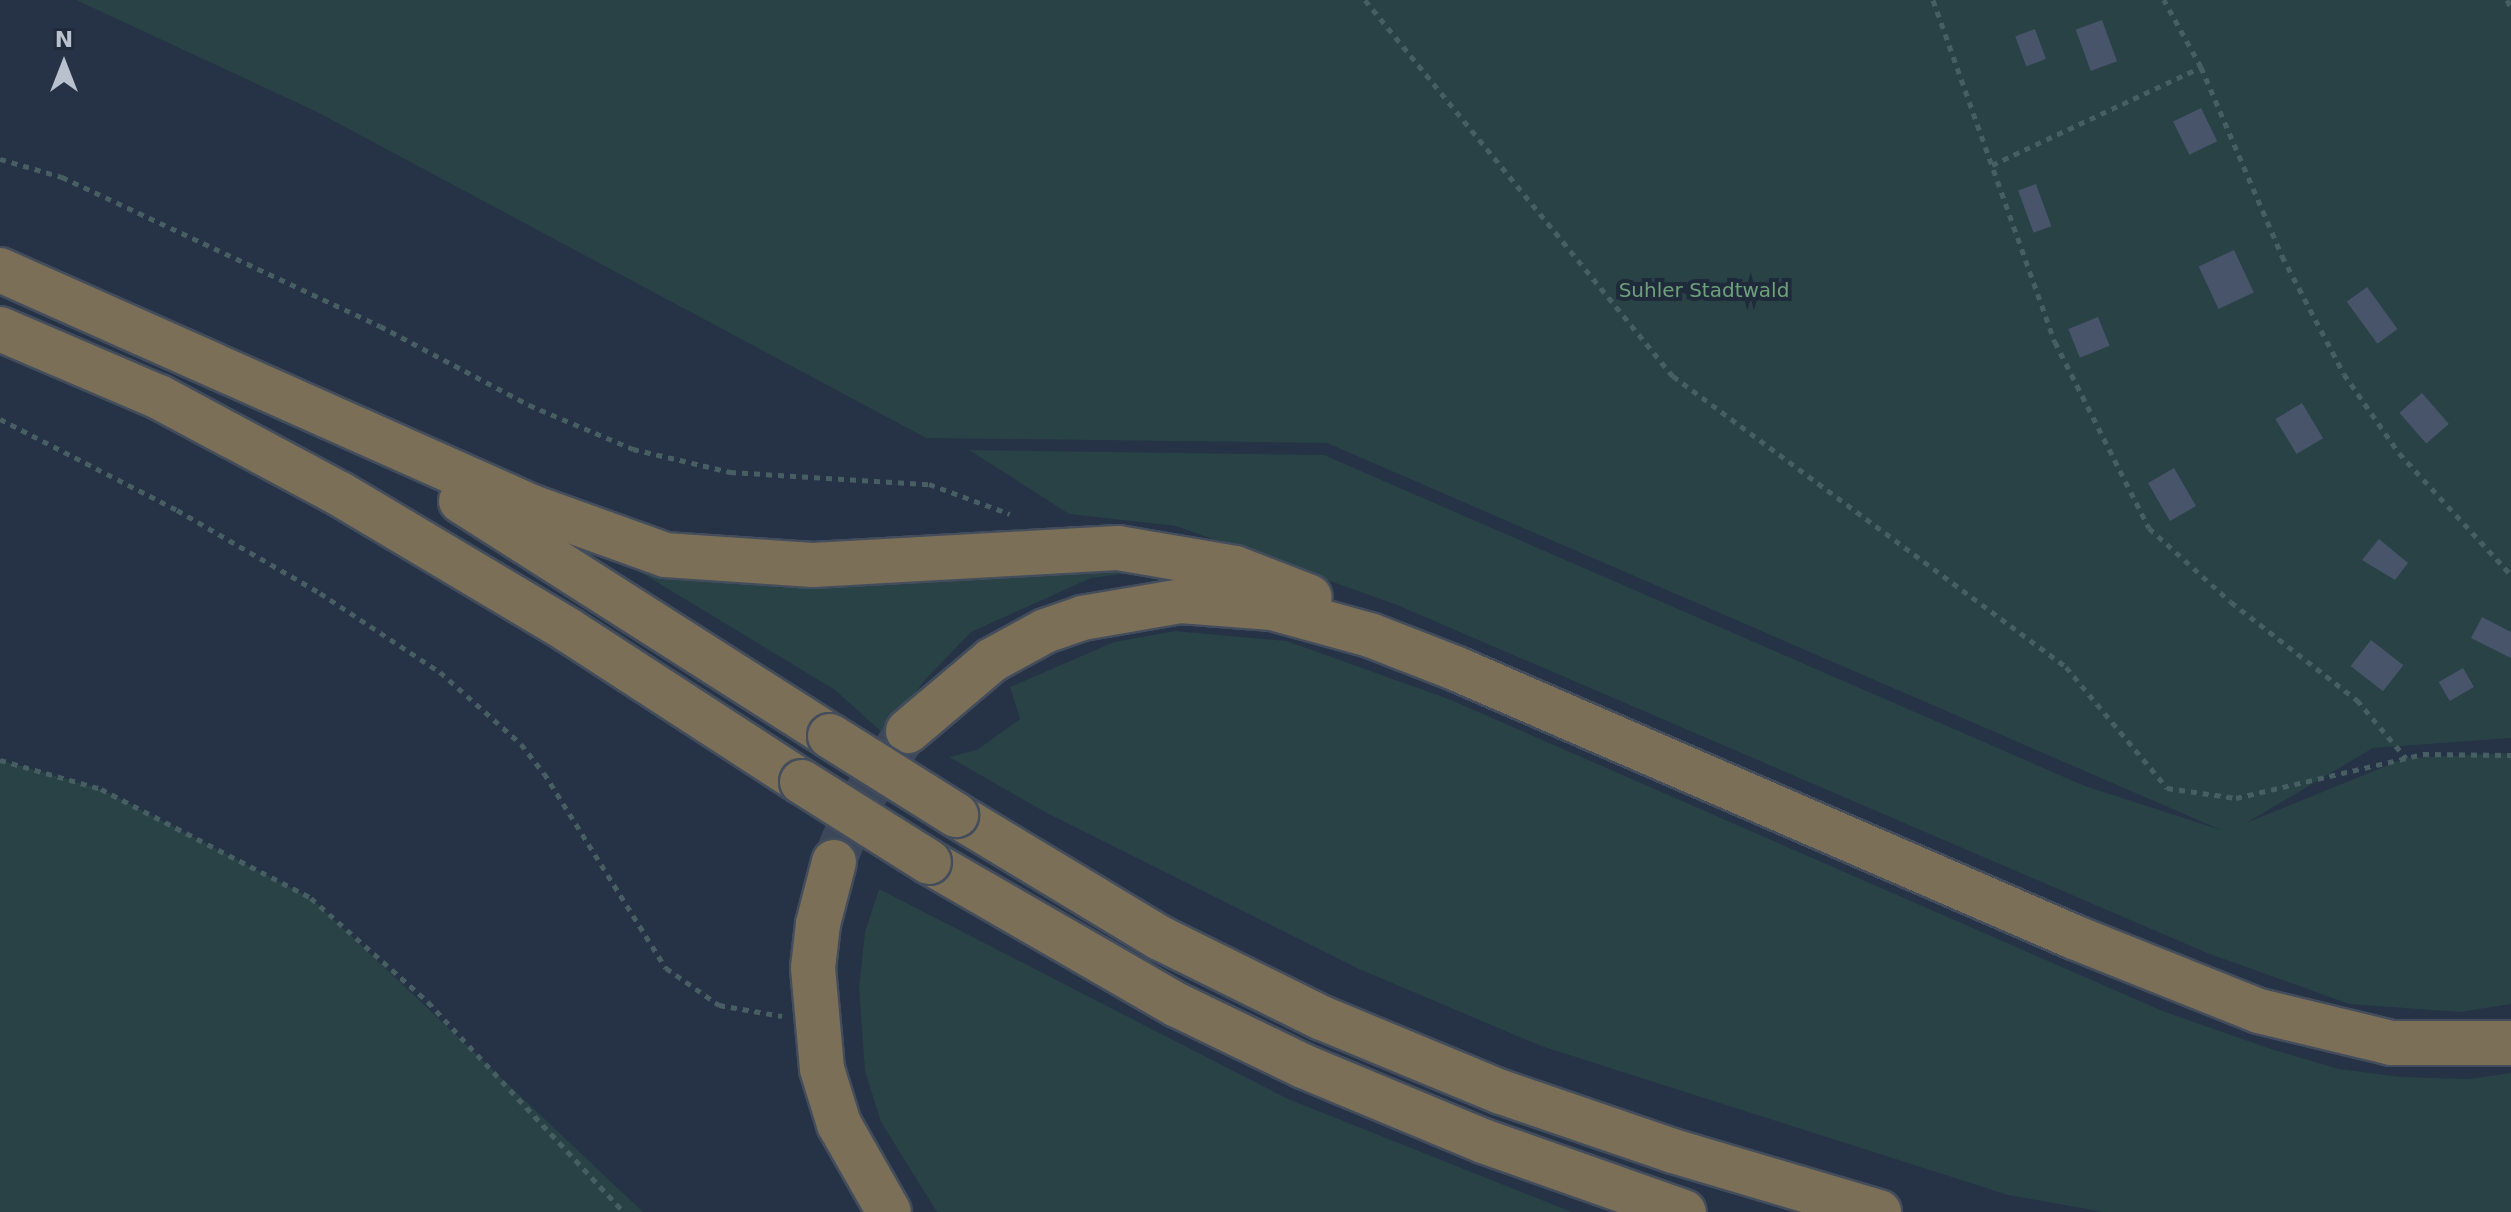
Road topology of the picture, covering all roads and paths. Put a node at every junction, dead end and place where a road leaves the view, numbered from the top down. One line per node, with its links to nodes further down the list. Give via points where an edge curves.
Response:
1 (1365, 0): 18 (path, via 1673,376 2066,667 2167,788 2236,798)
2 (1933, 0): 8 (path)
3 (2164, 0): 6 (path)
4 (2507, 0): 5 (path)
5 (2511, 7)
6 (2201, 67): 8 (path); 14 (path, via 2282,256 2344,374 2399,453)
7 (0, 159): 13 (path, via 62,177 380,326 529,405 633,449 730,472 929,484)
8 (1992, 165): 18 (path, via 2055,342 2149,528 2231,602 2357,700)
9 (0, 270): 11 (highway)
10 (0, 329): 25 (highway, bridge, via 159,397 340,494 568,630 929,862 1177,1005 1303,1066 1483,1141)
11 (202, 356): 15 (highway, via 532,507 665,555 813,565 1029,549 1161,552 1274,582); 26 (highway, bridge, via 373,447 1160,938 1322,1018 1501,1092 1673,1151)
12 (0, 419): 21 (path, via 177,510 440,672 521,744 544,773 639,932 681,982 699,996 742,1012)
13 (1016, 517)
14 (2511, 575)
15 (1457, 669): 16 (highway, via 1370,635 1272,608 1212,602 1147,604 1082,618 1015,646 964,680); 22 (highway, via 2246,1006 2325,1031 2391,1043)
16 (908, 731)
17 (2511, 755): 18 (path)
18 (2406, 758)
19 (0, 760): 23 (path, via 101,789 311,898 428,1002)
20 (834, 862): 21 (highway, via 818,924)
21 (815, 1018): 24 (highway, via 822,1069 839,1124)
22 (2511, 1043)
23 (624, 1212)
24 (889, 1212)
25 (1684, 1212)
26 (1879, 1212)

